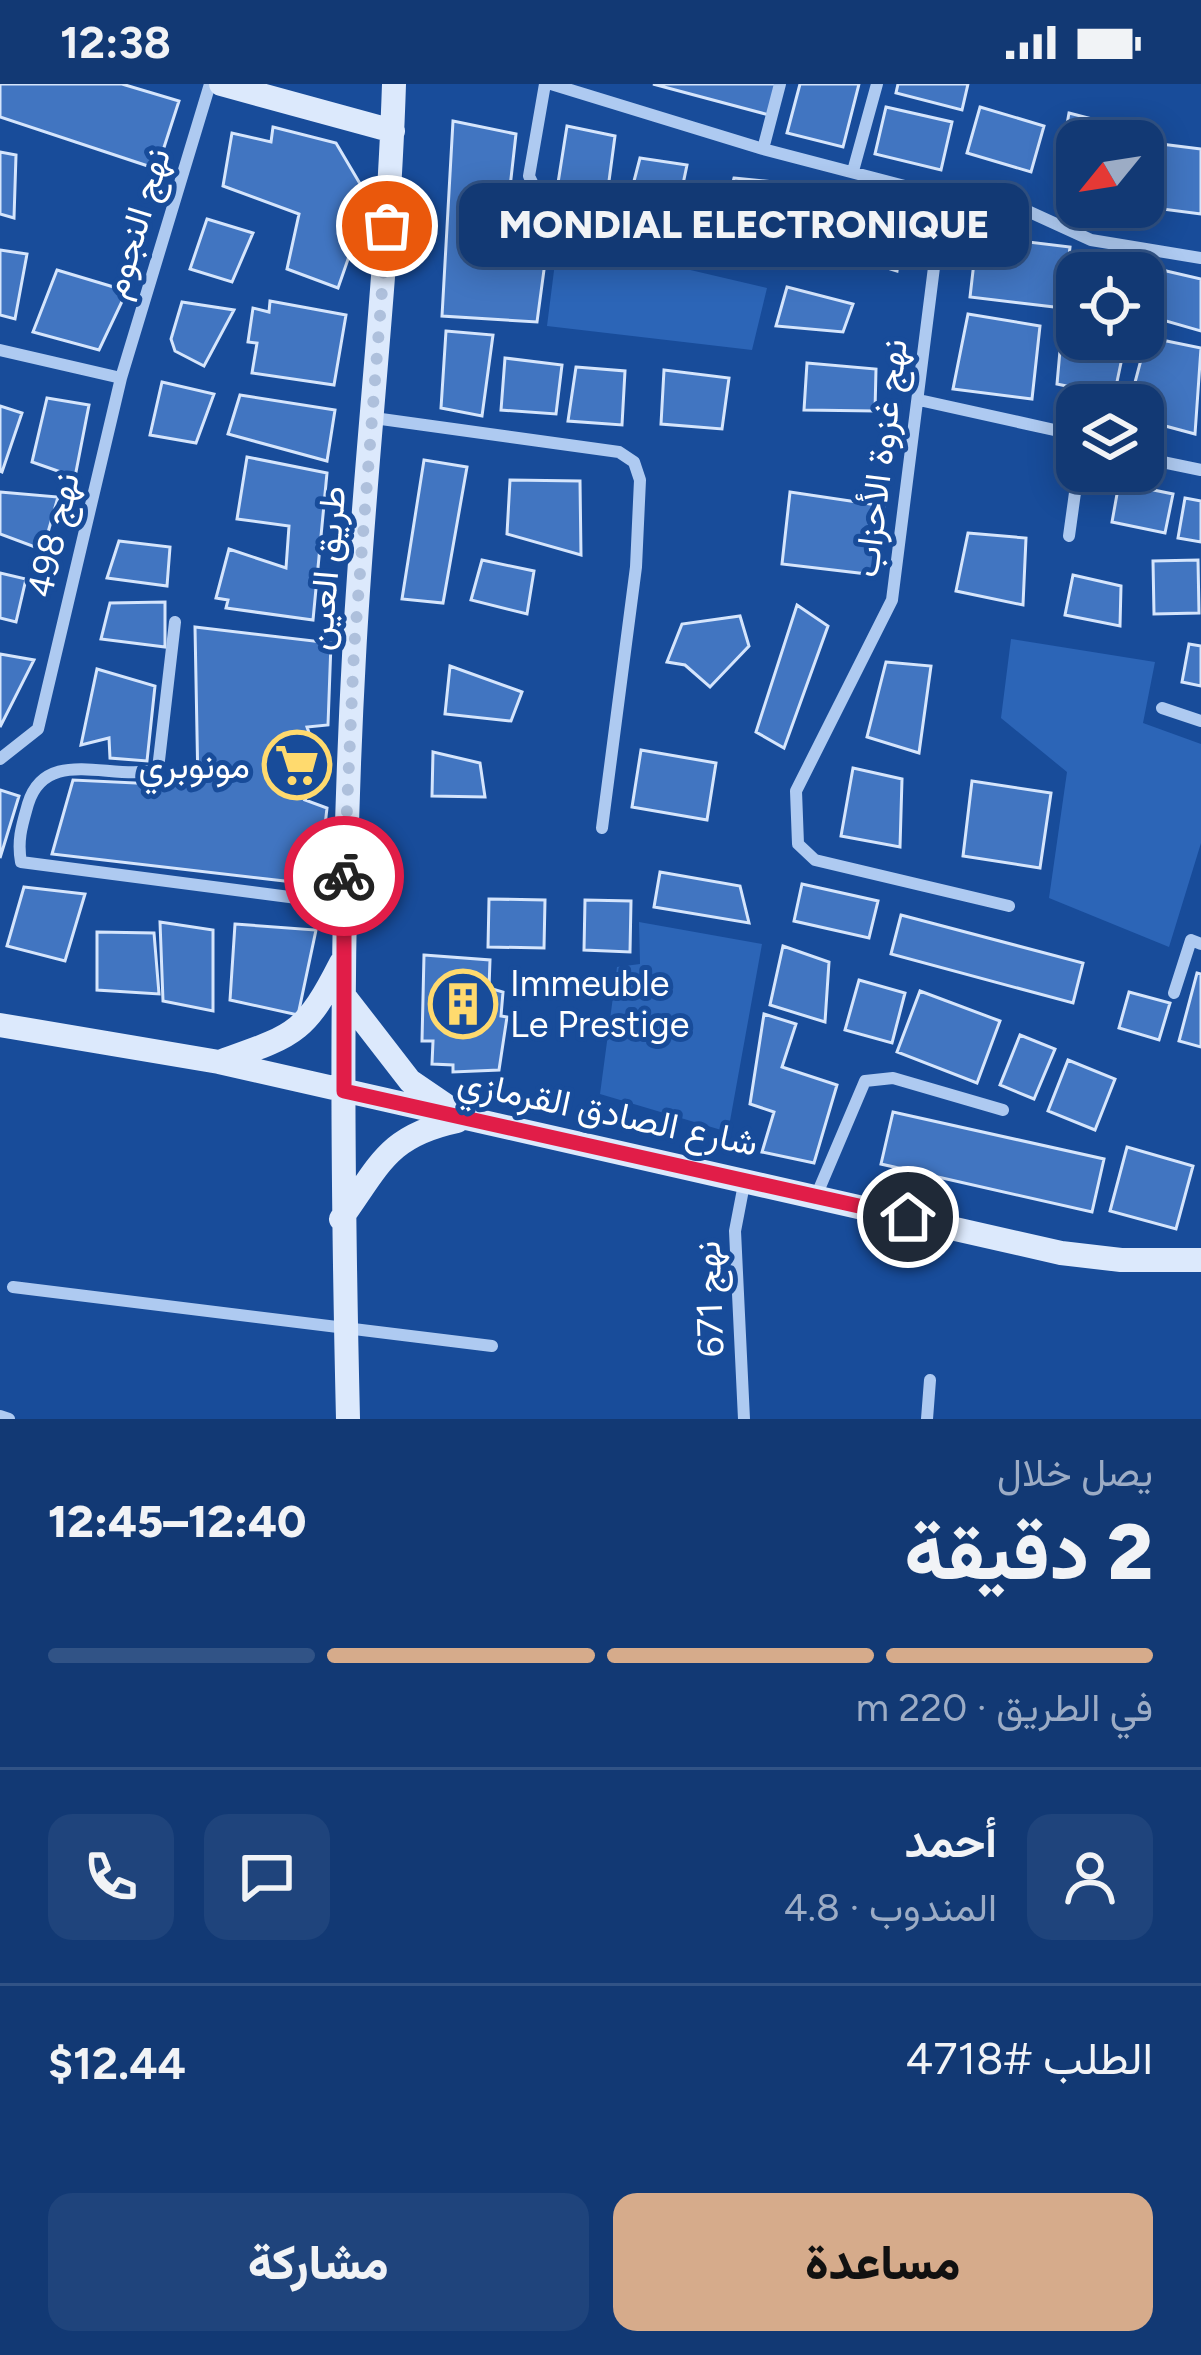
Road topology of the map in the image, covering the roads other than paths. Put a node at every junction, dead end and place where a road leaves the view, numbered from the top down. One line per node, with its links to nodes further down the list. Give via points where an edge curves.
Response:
1 (210, 84): 14 (street, نهج النجوم)
2 (221, 84): 7 (main road)
3 (394, 84): 7 (main road, طريق العين)
4 (548, 84): 8 (street); 11 (street, via 529,176 547,214)
5 (780, 84): 8 (street)
6 (877, 84): 9 (street)
7 (393, 130): 16 (main road, طريق العين)
8 (763, 149): 9 (street)
9 (853, 171): 10 (street)
10 (943, 196): 12 (street, via 1021,208 1091,240); 15 (street, نهج غزوة الأحزاب)
11 (660, 250)
12 (1201, 258)
13 (0, 350): 14 (street)
14 (121, 378): 25 (street, نهج 498, via 38,728)
15 (919, 400): 17 (street); 28 (street, نهج غزوة الأحزاب, via 892,600 796,791 798,844 815,860)
16 (374, 418): 26 (street, via 619,452 634,462 636,567); 27 (main road, طريق العين)
17 (1056, 430)
18 (1164, 462): 19 (street)
19 (1201, 470)
20 (1075, 492): 21 (street)
21 (1069, 536)
22 (175, 622): 27 (street, via 158,769 71,768 45,777 18,841 21,862)
23 (1162, 708): 24 (street)
24 (1201, 721)
25 (0, 759)
26 (602, 828)
27 (343, 904): 30 (main road, طريق العين)
28 (1009, 906)
29 (1201, 944): 31 (street, via 1191,940)
30 (342, 961): 32 (main road, طريق العين); 34 (main road, via 313,1018)
31 (1174, 993)
32 (345, 997): 35 (main road, طريق العين); 37 (main road, via 410,1081)
33 (0, 1025): 34 (main road, شارع الصادق القرمازي)
34 (219, 1062): 35 (main road, شارع الصادق القرمازي)
35 (344, 1091): 37 (main road, شارع الصادق القرمازي); 40 (main road, طريق العين)
36 (1004, 1110): 39 (street, via 893,1078 865,1081)
37 (466, 1120): 38 (main road, شارع الصادق القرمازي); 40 (main road, via 397,1143)
38 (745, 1178): 39 (main road, شارع الصادق القرمازي); 49 (street, نهج 671, via 735,1231)
39 (817, 1194): 41 (main road, شارع الصادق القرمازي, via 1061,1252)
40 (341, 1219): 43 (main road, طريق العين)
41 (1201, 1260)
42 (13, 1288): 43 (street)
43 (346, 1332): 44 (street); 48 (main road, طريق العين)
44 (492, 1346)
45 (929, 1380): 50 (street)
46 (0, 1416): 47 (street)
47 (9, 1419)
48 (347, 1419)
49 (744, 1419)
50 (927, 1419)

